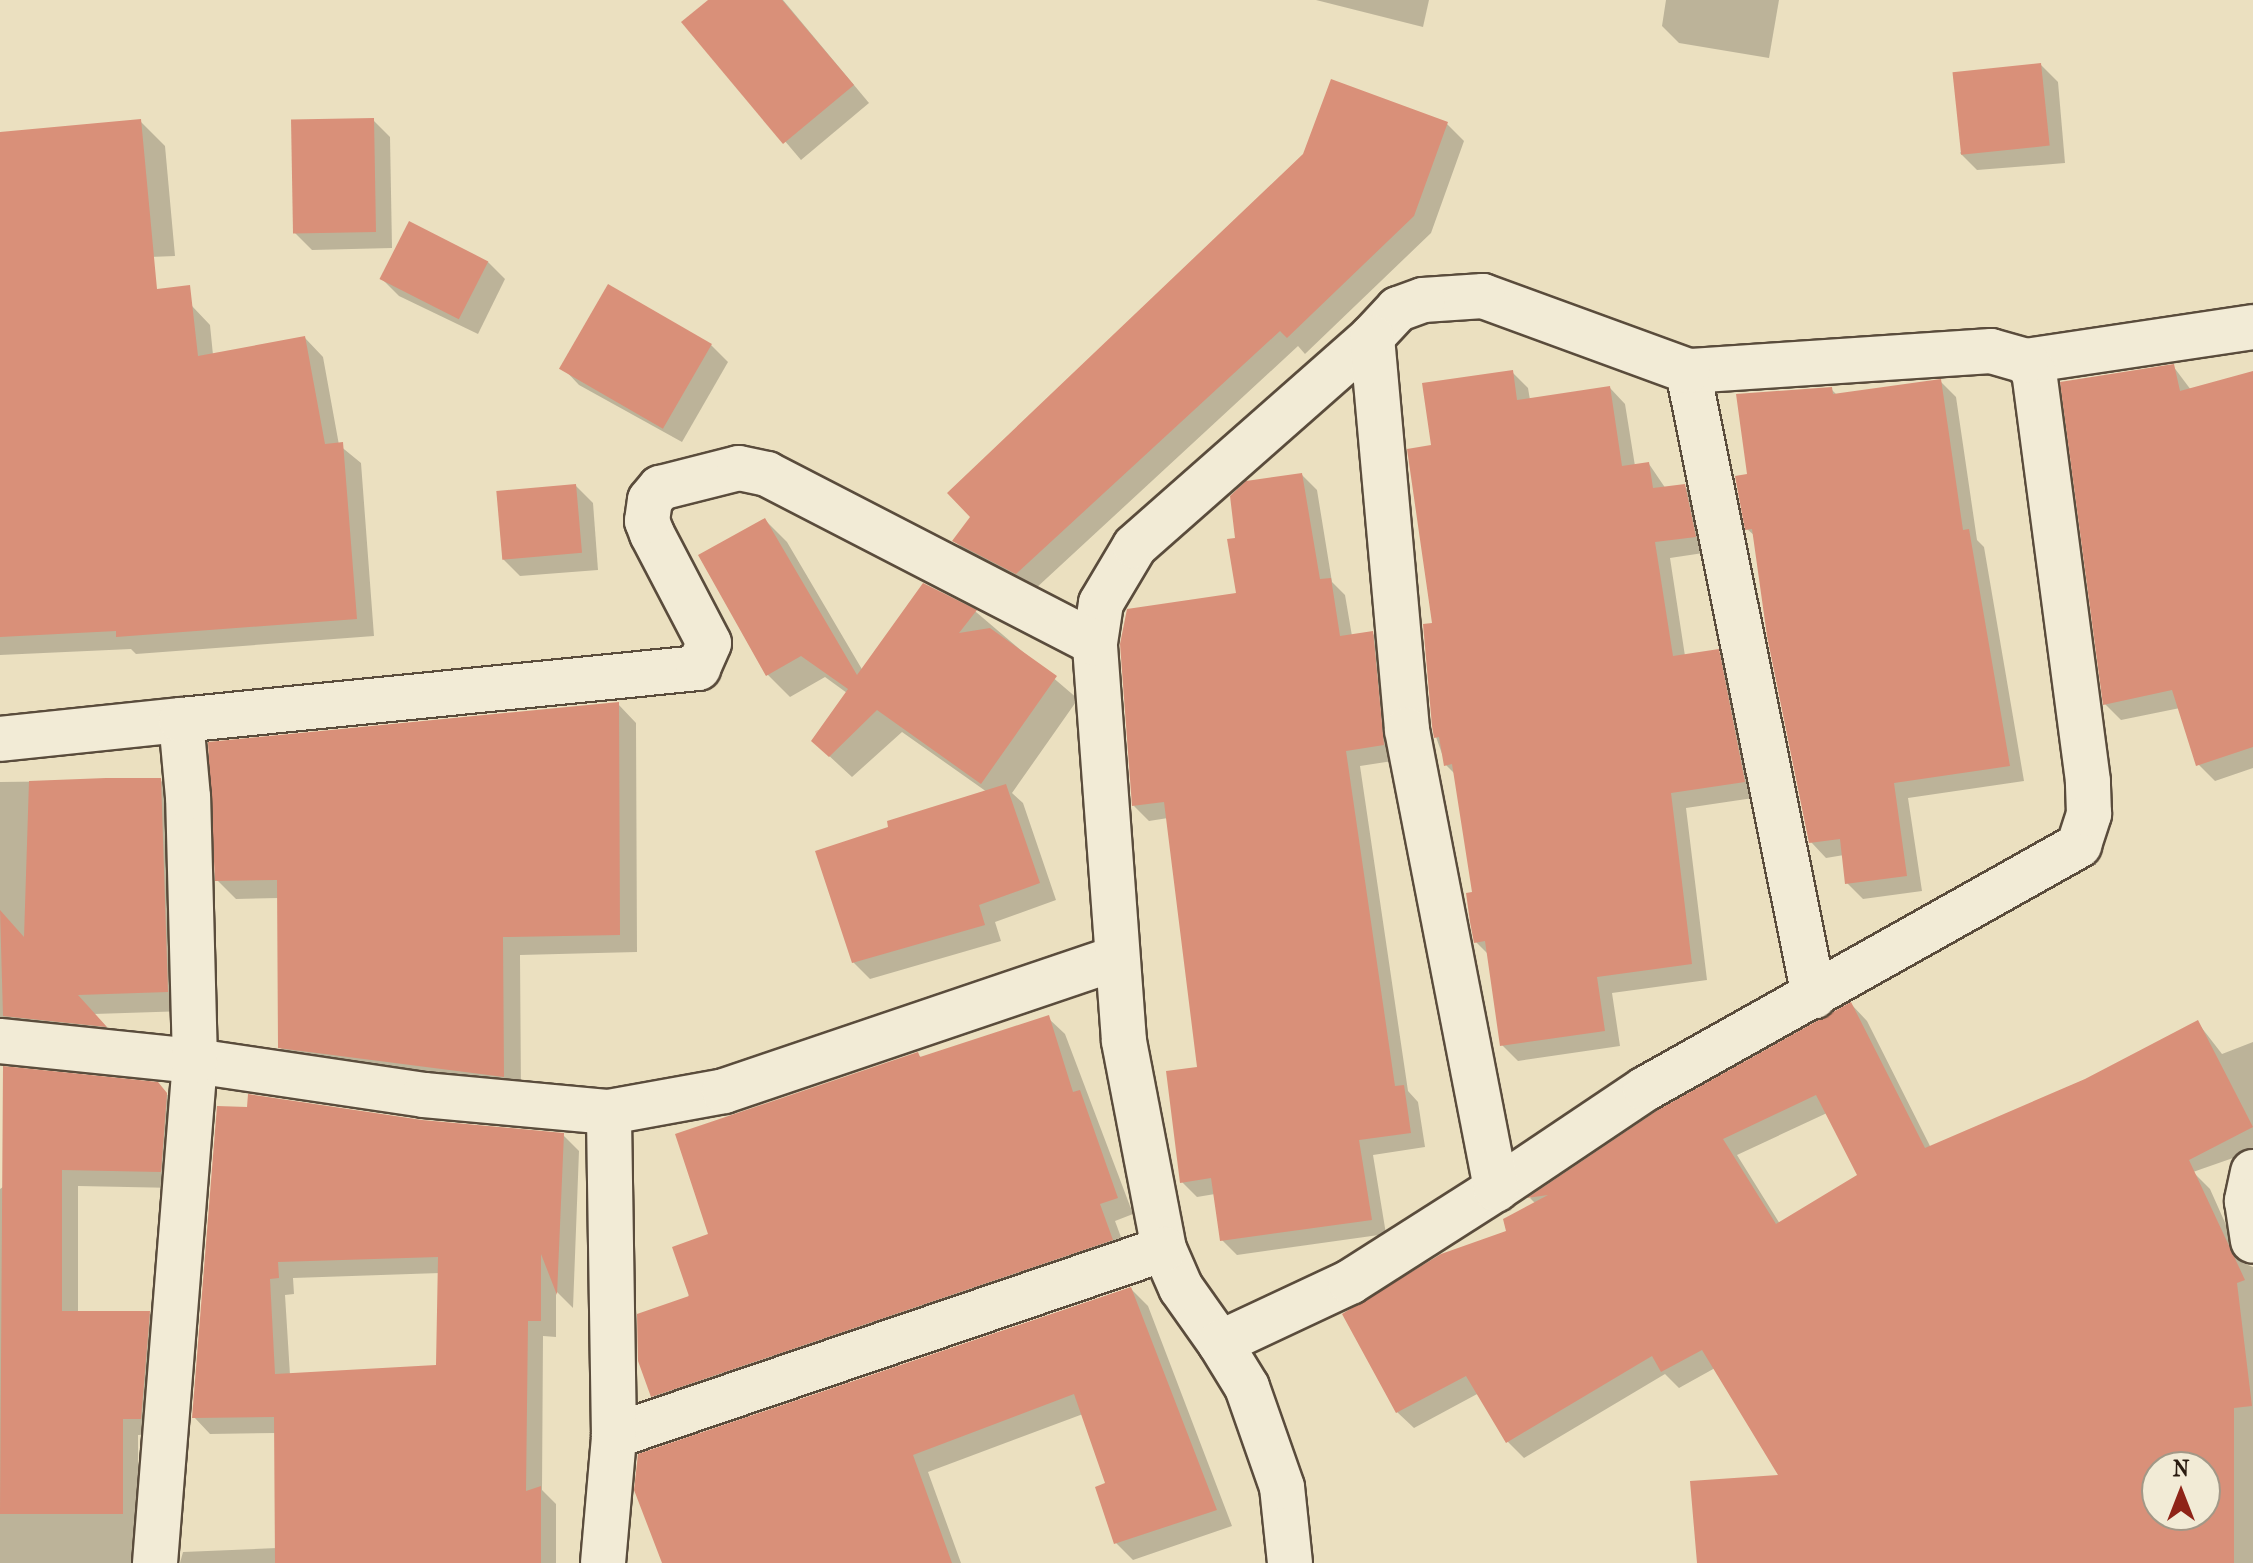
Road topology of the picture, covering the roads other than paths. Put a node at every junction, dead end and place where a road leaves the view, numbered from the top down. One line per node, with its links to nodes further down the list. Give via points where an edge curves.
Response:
1 (2253, 327): 3 (street)
2 (1372, 337): 4 (street, via 1398,309 1423,300 1483,296); 5 (street, via 1135,546 1101,603); 14 (street, via 1407,730)
3 (2026, 361): 4 (street, via 1991,351); 9 (street, via 2034,373 2088,781 2089,814 2079,845)
4 (1688, 371): 9 (street)
5 (1095, 643): 6 (street, via 767,474 739,468 660,488 650,500 647,521 652,534 709,643 698,668); 8 (street)
6 (181, 720): 7 (street); 11 (street)
7 (0, 739)
8 (1116, 958): 12 (street, via 724,1091); 16 (street, via 1124,1041)
9 (1814, 996): 14 (street, via 1645,1089)
10 (0, 1041): 11 (street)
11 (195, 1061): 12 (street, via 424,1095); 19 (street)
12 (609, 1112): 18 (street)
13 (2253, 1172): 15 (street, via 2247,1201)
14 (1496, 1189): 17 (street, via 1350,1282)
15 (2253, 1241)
16 (1164, 1249): 17 (street, via 1181,1288); 18 (street)
17 (1220, 1343): 21 (street, via 1247,1387 1282,1487)
18 (614, 1436): 20 (street)
19 (155, 1563)
20 (603, 1563)
21 (1290, 1563)

